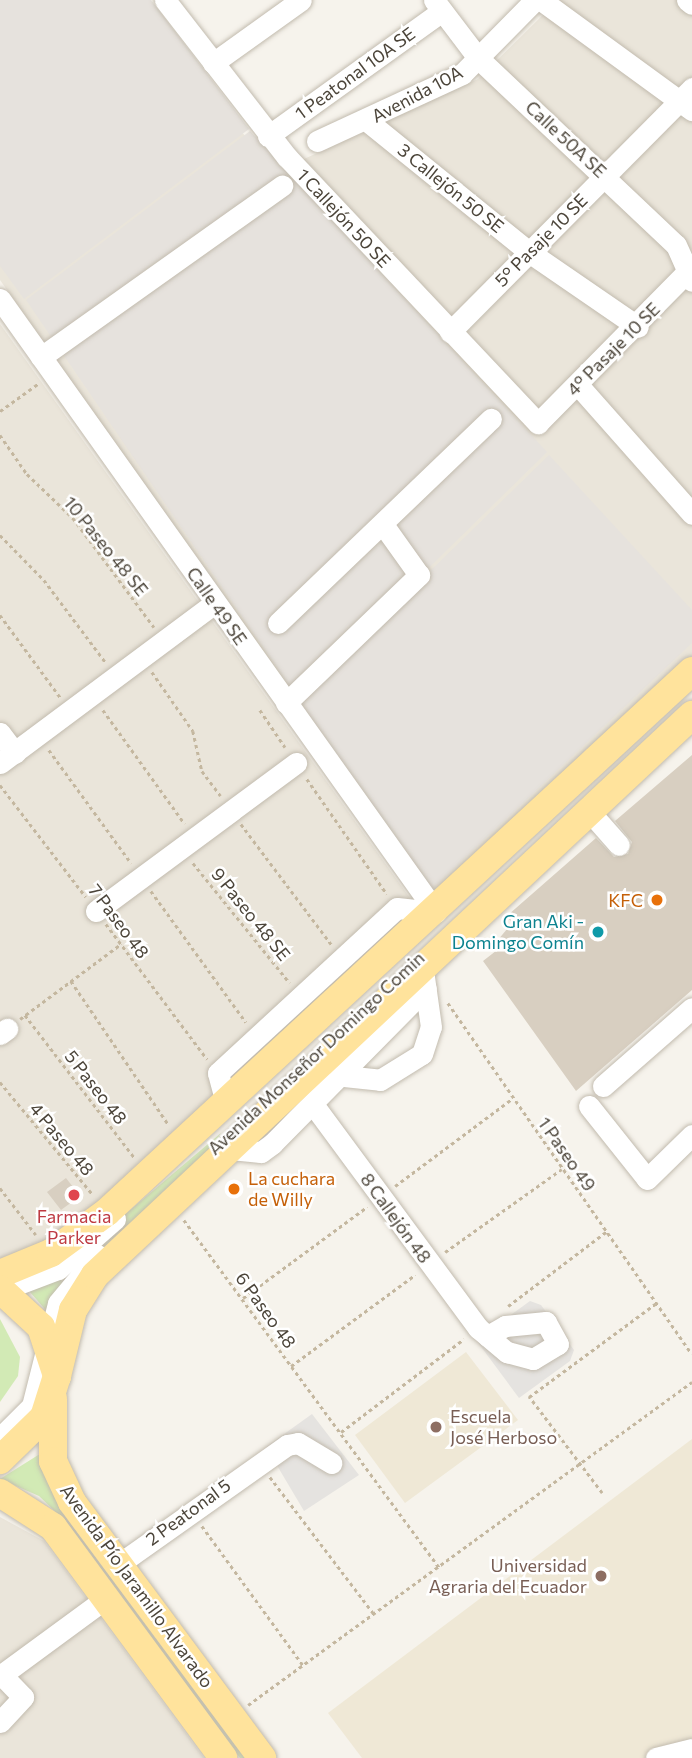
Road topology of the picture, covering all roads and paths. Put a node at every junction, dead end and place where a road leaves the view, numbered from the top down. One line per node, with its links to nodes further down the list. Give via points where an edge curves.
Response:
1 (165, 0): 8 (street, 1 Callejón 50 SE)
2 (301, 0): 8 (street)
3 (538, 0): 7 (street, Avenida 10A); 9 (street)
4 (687, 0): 5 (street)
5 (692, 4)
6 (438, 5): 7 (street, Calle 50A SE); 11 (street, 1 Peatonal 10A SE)
7 (478, 58): 10 (street, Avenida 10A, via 462,74); 13 (street, Calle 50A SE)
8 (213, 63): 11 (street, 1 Callejón 50 SE)
9 (688, 100): 13 (street, 5° Pasaje 10 SE)
10 (366, 120): 12 (street, Avenida 10A); 15 (street, 3 Callejón 50 SE)
11 (268, 136): 19 (street, 1 Callejón 50 SE)
12 (317, 141)
13 (605, 176): 15 (street, 5° Pasaje 10 SE); 16 (street, Calle 50A SE, via 676,245)
14 (282, 186): 20 (street)
15 (529, 252): 18 (street, 3 Callejón 50 SE); 19 (street, 5° Pasaje 10 SE)
16 (689, 277): 18 (street, 4° Pasaje 10 SE)
17 (0, 299): 20 (street, Calle 49 SE)
18 (638, 327): 21 (street, 4° Pasaje 10 SE)
19 (450, 331): 24 (street, 1 Callejón 50 SE)
20 (47, 365): 22 (path); 29 (street, Calle 49 SE)
21 (578, 384): 24 (street, 4° Pasaje 10 SE); 26 (street)
22 (0, 411)
23 (491, 419): 27 (street)
24 (538, 423)
25 (0, 435): 32 (path, 10 Paseo 48 SE, via 27,474 73,518)
26 (692, 514)
27 (384, 526): 31 (street); 37 (street, via 419,575)
28 (0, 535): 34 (path, via 44,580)
29 (215, 603): 32 (street); 37 (street, Calle 49 SE)
30 (0, 615): 40 (path)
31 (278, 623)
32 (164, 641): 34 (street)
33 (692, 671): 51 (main road, Avenida Monseñor Domingo Comin)
34 (116, 677): 36 (street)
35 (692, 685): 75 (street, Avenida Monseñor Domingo Comin, via 79,1253 37,1282)
36 (92, 695): 40 (street); 47 (path, 9 Paseo 48 SE)
37 (286, 703): 51 (street, Calle 49 SE)
38 (692, 704): 78 (street, Avenida Monseñor Domingo Comin, via 87,1265 58,1304)
39 (260, 709): 44 (path)
40 (70, 711): 43 (street)
41 (692, 715): 46 (main road, Avenida Monseñor Domingo Comin)
42 (0, 733): 43 (street)
43 (8, 758)
44 (296, 763): 47 (street); 49 (path)
45 (0, 785): 50 (path, 7 Paseo 48)
46 (589, 811): 48 (street); 53 (main road, Avenida Monseñor Domingo Comin)
47 (188, 843): 50 (street); 55 (path, 9 Paseo 48 SE)
48 (619, 845)
49 (385, 890)
50 (96, 911): 52 (path, 7 Paseo 48)
51 (436, 912): 55 (street, via 397,908); 64 (main road, Avenida Monseñor Domingo Comin)
52 (121, 944): 54 (path); 60 (path, 7 Paseo 48)
53 (424, 978): 61 (street, Avenida Monseñor Domingo Comin, via 359,1051); 61 (street, Avenida Monseñor Domingo Comin, via 431,1027 415,1063 380,1080); 69 (main road, Avenida Monseñor Domingo Comin)
54 (71, 981): 58 (path); 68 (path, via 96,1014 109,1045)
55 (301, 997): 60 (street)
56 (445, 1000): 76 (path, 1 Paseo 49)
57 (692, 1008): 63 (street)
58 (25, 1015): 59 (path); 70 (path, 5 Paseo 48)
59 (3, 1031)
60 (218, 1073): 64 (street, Avenida Monseñor Domingo Comin)
61 (345, 1076): 66 (street, Avenida Monseñor Domingo Comin)
62 (0, 1082): 73 (path, 4 Paseo 48)
63 (603, 1086)
64 (226, 1103): 68 (main road, Avenida Monseñor Domingo Comin)
65 (589, 1106): 67 (street, via 647,1179)
66 (315, 1107): 69 (street, Avenida Monseñor Domingo Comin, via 261,1152); 77 (street, 8 Callejón 48)
67 (692, 1135)
68 (183, 1143): 70 (main road, Avenida Monseñor Domingo Comin)
69 (231, 1149): 72 (main road, Avenida Monseñor Domingo Comin)
70 (148, 1174): 73 (main road, Avenida Monseñor Domingo Comin)
71 (0, 1188): 74 (path)
72 (171, 1203): 81 (main road, Avenida Monseñor Domingo Comin, via 80,1294); 91 (path, 6 Paseo 48)
73 (107, 1212): 75 (main road, Avenida Monseñor Domingo Comin)
74 (36, 1235)
75 (1, 1286): 78 (main road, via 31,1313)
76 (656, 1304): 79 (path, 1 Paseo 49); 86 (path, via 529,1397)
77 (483, 1332)
78 (49, 1342): 81 (main road); 82 (street, Avenida Monseñor Domingo Comin, via 32,1406)
79 (692, 1353)
80 (692, 1382): 86 (path)
81 (55, 1387): 83 (main road, via 32,1434); 90 (main road, Avenida Pío Jaramillo Alvarado, via 56,1471)
82 (0, 1438)
83 (0, 1460)
84 (257, 1461): 85 (street, 2 Peatonal 5, via 292,1442); 89 (street, 2 Peatonal 5); 93 (path)
85 (331, 1463)
86 (580, 1464): 88 (path); 91 (path)
87 (0, 1493): 92 (main road, Avenida Pío Jaramillo Alvarado, via 53,1527)
88 (602, 1493)
89 (191, 1511): 90 (street, 2 Peatonal 5); 94 (path)
90 (119, 1564): 96 (main road, Avenida Pío Jaramillo Alvarado)
91 (439, 1567): 93 (path)
92 (106, 1598): 95 (street); 99 (main road, Avenida Pío Jaramillo Alvarado)
93 (374, 1614): 94 (path)
94 (303, 1665): 96 (path)
95 (1, 1675): 97 (street, via 23,1697)
96 (231, 1717): 100 (main road, Avenida Pío Jaramillo Alvarado)
97 (0, 1722)
98 (692, 1749): 101 (street)
99 (223, 1758)
100 (262, 1758)
101 (656, 1758)

